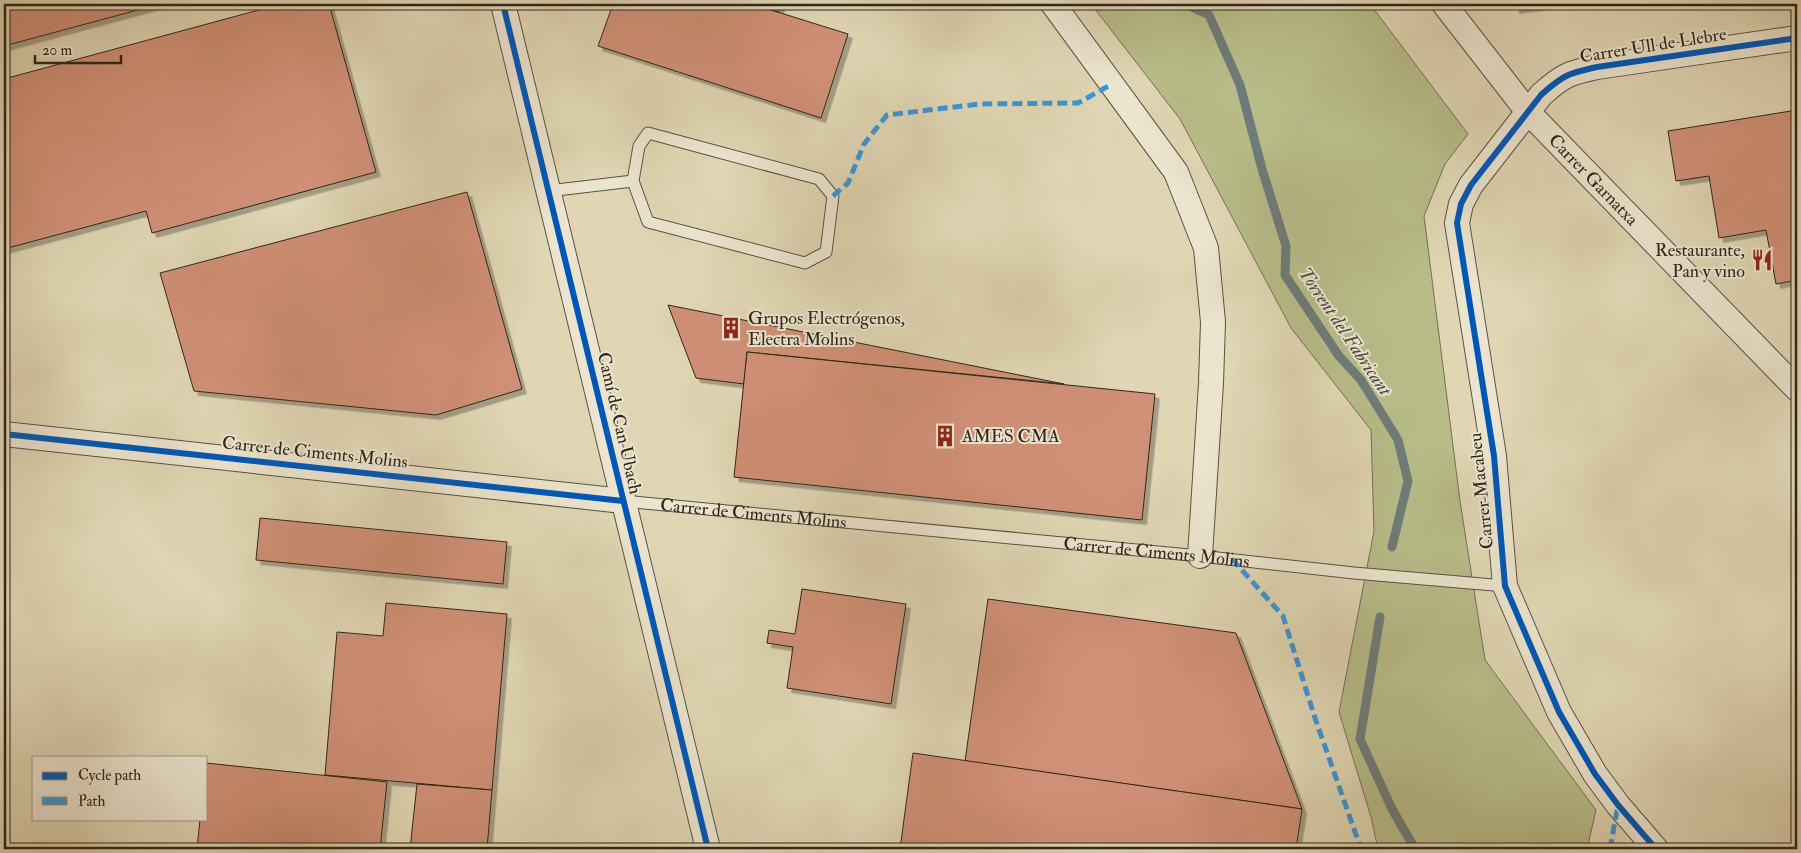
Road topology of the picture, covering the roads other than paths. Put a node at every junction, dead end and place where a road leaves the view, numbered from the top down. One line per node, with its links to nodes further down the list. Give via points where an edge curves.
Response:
1 (504, 4): 7 (street, Camí de Can Ubach)
2 (1053, 4): 11 (street, via 1176,172 1206,248 1213,322)
3 (1444, 4): 5 (street, Carrer Garnatxa)
4 (1797, 38): 5 (street, Carrer Ull de Llebre, via 1568,74 1541,95)
5 (1528, 112): 8 (street, Carrer Garnatxa); 12 (street, Carrer Macabeu, via 1471,185 1460,204 1457,223 1494,456)
6 (633, 181): 6 (lane, via 648,222 805,263 826,252 833,196 819,179 648,133 639,146); 7 (lane)
7 (548, 191): 10 (street, Camí de Can Ubach)
8 (1797, 389)
9 (4, 434): 10 (street, Carrer de Ciments Molins)
10 (623, 501): 11 (lane, Carrer de Ciments Molins); 13 (street, Camí de Can Ubach)
11 (1200, 556): 12 (lane, Carrer de Ciments Molins)
12 (1505, 586): 14 (street, Carrer Macabeu, via 1559,712 1595,774)
13 (708, 849)
14 (1656, 849)

